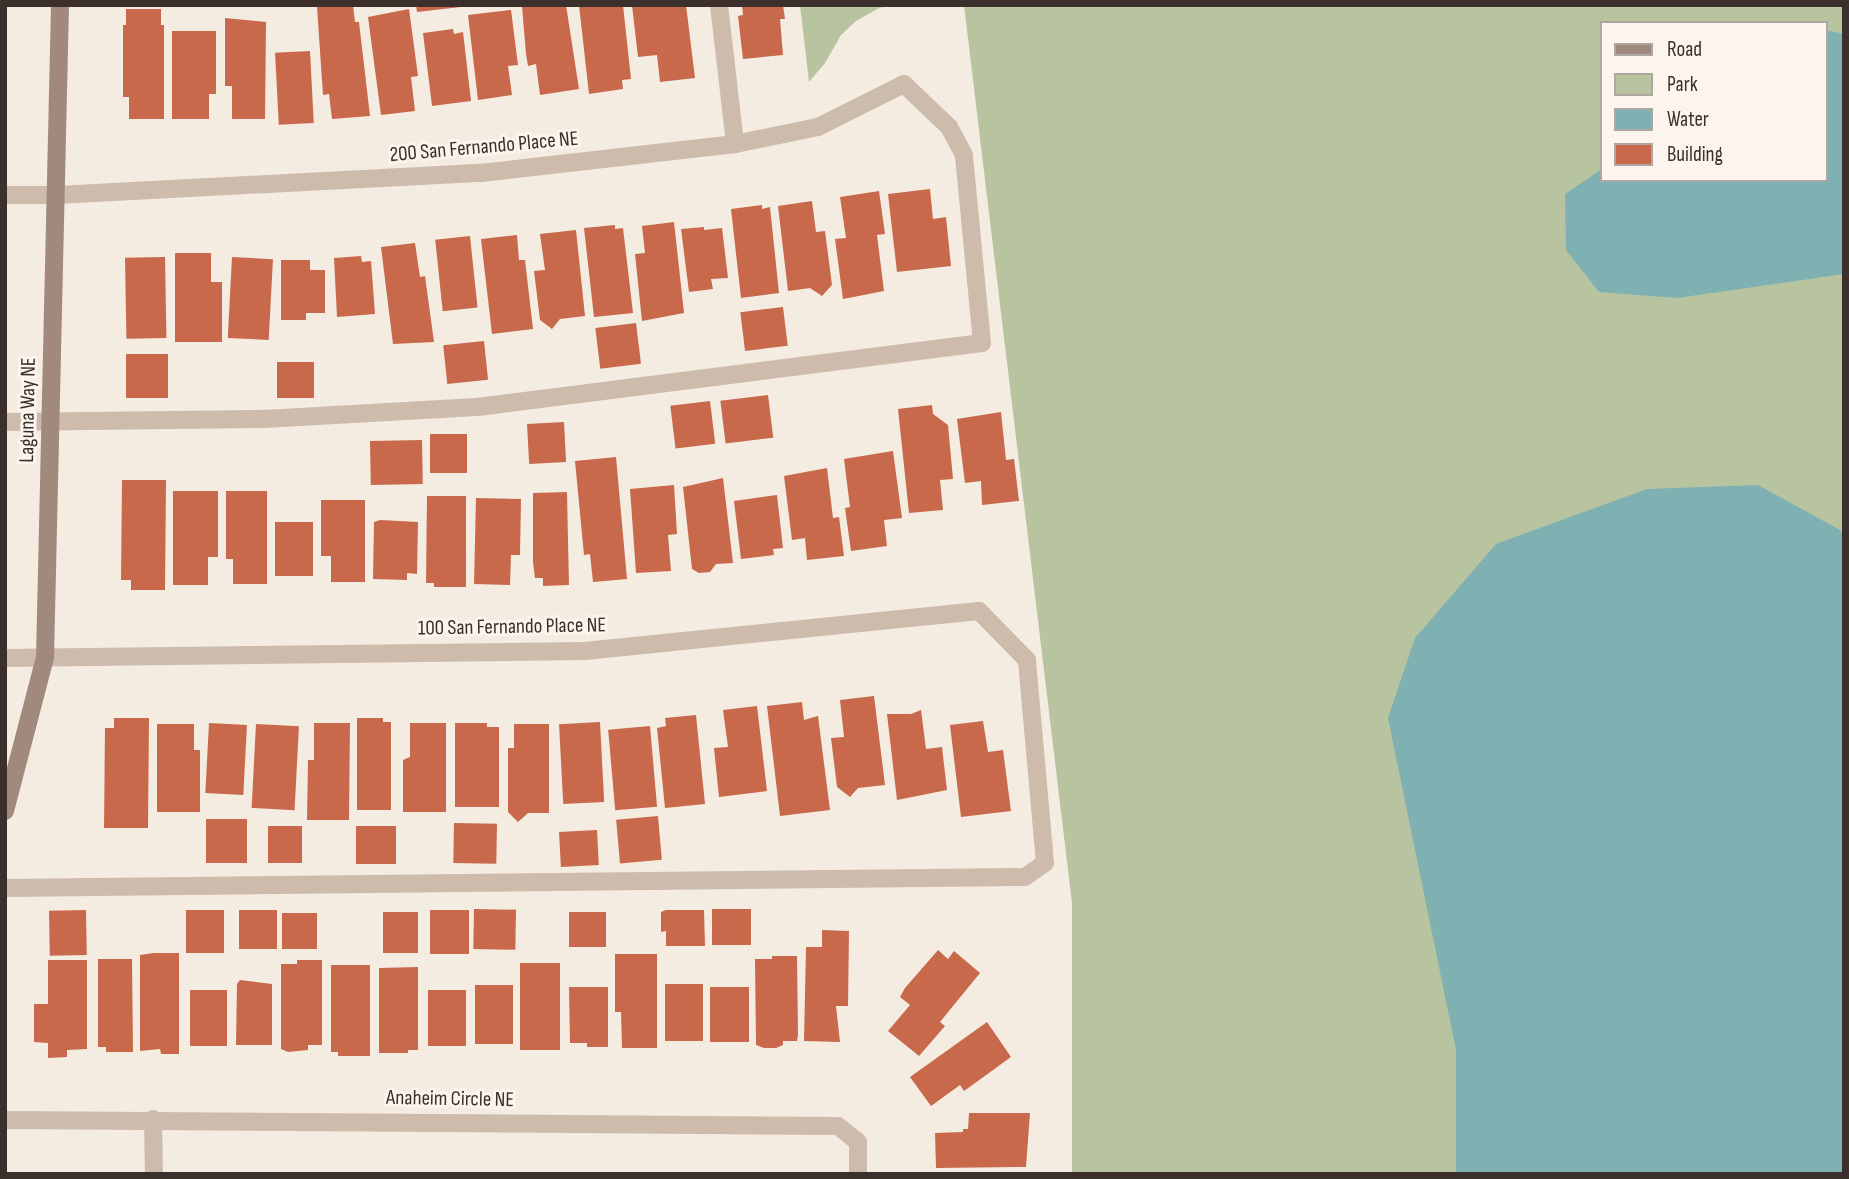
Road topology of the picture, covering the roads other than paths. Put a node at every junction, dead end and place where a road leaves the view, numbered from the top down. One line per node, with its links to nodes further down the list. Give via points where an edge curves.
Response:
1 (60, 5): 5 (street, Laguna Way NE)
2 (719, 5): 3 (street)
3 (735, 144): 5 (street, 200 San Fernando Place NE, via 481,173); 7 (street, 200 San Fernando Place NE, via 818,127 904,84 949,127 964,155 982,343 477,407 264,419)
4 (5, 195): 5 (street, 200 San Fernando Place NE)
5 (57, 195): 7 (street, Laguna Way NE)
6 (5, 422): 7 (street)
7 (51, 422): 8 (street, Laguna Way NE)
8 (45, 657): 9 (street, 100 San Fernando Place NE); 10 (street, Laguna Way NE); 11 (street, 100 San Fernando Place NE, via 585,651 979,611 1027,660 1045,863 1025,877)
9 (5, 658)
10 (5, 811)
11 (5, 887)
12 (153, 1119): 13 (street, Anaheim Circle NE); 14 (street); 15 (street, Anaheim Circle NE, via 838,1126 858,1142)
13 (5, 1120)
14 (153, 1174)
15 (858, 1174)

